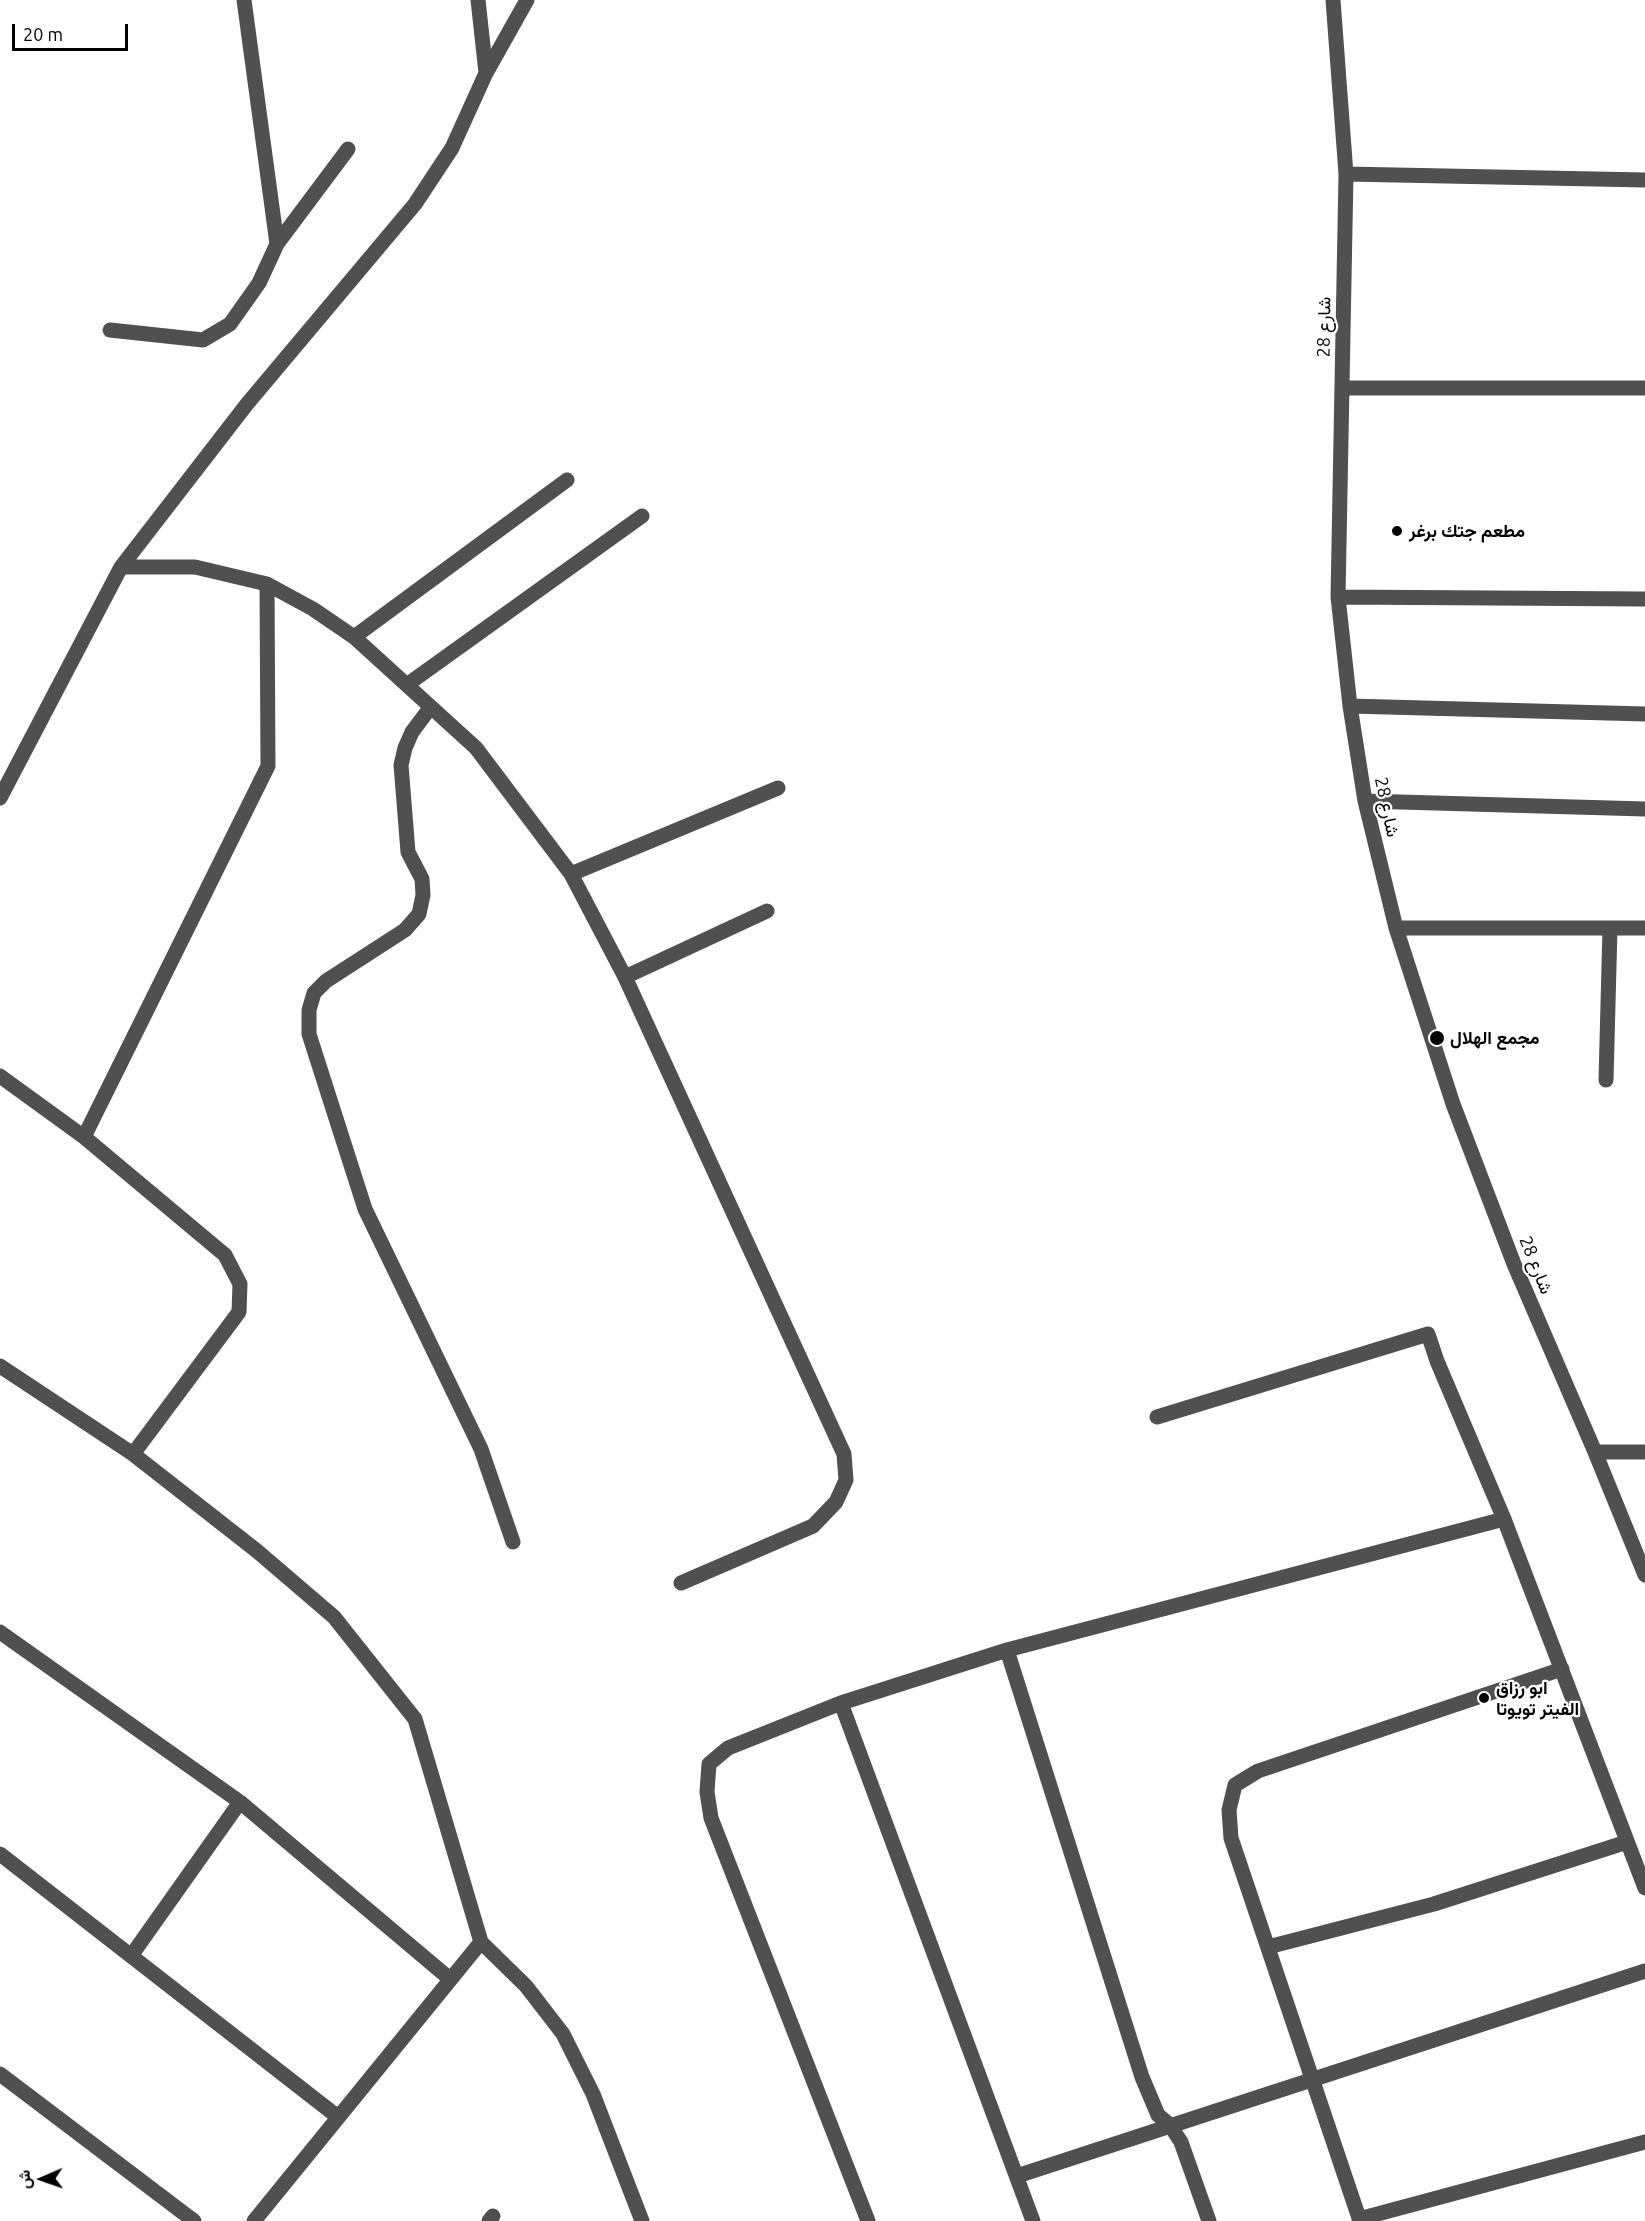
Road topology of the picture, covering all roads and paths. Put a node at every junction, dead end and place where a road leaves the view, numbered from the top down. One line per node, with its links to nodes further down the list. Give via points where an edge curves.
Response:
1 (244, 0): 9 (street)
2 (477, 0): 5 (street)
3 (527, 0): 5 (street)
4 (1333, 0): 7 (street, شارع 28)
5 (486, 73): 15 (street, via 452,148 414,204 247,404)
6 (348, 149): 9 (street)
7 (1346, 174): 8 (street); 11 (street, شارع 28)
8 (1645, 180)
9 (277, 244): 10 (street, via 259,283 230,324 203,340)
10 (110, 330)
11 (1342, 388): 12 (street); 17 (street, شارع 28)
12 (1645, 388)
13 (567, 480): 19 (street)
14 (642, 516): 20 (street)
15 (121, 567): 16 (street, via 195,567); 25 (street)
16 (267, 584): 19 (street); 36 (street, via 268,766)
17 (1338, 597): 18 (street); 21 (street, شارع 28)
18 (1645, 599)
19 (354, 637): 20 (street)
20 (408, 684): 22 (street)
21 (1350, 706): 23 (street); 26 (street, شارع 28)
22 (430, 708): 28 (street, via 476,748); 43 (street, via 412,732 401,765 408,852 422,879 419,914 405,930 326,981 314,993 309,1034 365,1209 481,1449)
23 (1645, 714)
24 (778, 788): 28 (street)
25 (1, 792)
26 (1365, 801): 27 (street); 30 (street, شارع 28)
27 (1645, 809)
28 (571, 874): 33 (street)
29 (767, 911): 33 (street)
30 (1396, 927): 31 (street); 39 (street, شارع 28, via 1461,1125 1514,1264)
31 (1610, 928): 32 (street); 35 (street)
32 (1645, 928)
33 (625, 977): 45 (street, via 844,1454 846,1480 836,1502 813,1526)
34 (0, 1076): 36 (street)
35 (1606, 1080)
36 (84, 1137): 41 (street, via 225,1255 240,1284 239,1312)
37 (0, 1366): 41 (street)
38 (1157, 1417): 42 (street, via 1428,1334)
39 (1595, 1452): 40 (street); 44 (street, شارع 28)
40 (1645, 1452)
41 (133, 1454): 54 (street, via 334,1617 415,1719)
42 (1504, 1520): 47 (street); 48 (street)
43 (513, 1542)
44 (1645, 1575)
45 (681, 1583)
46 (0, 1632): 50 (street)
47 (1007, 1650): 49 (street); 62 (street, via 1142,2077 1158,2115)
48 (1562, 1670): 51 (street); 55 (street, via 1258,1771 1235,1785 1228,1810 1232,1838)
49 (841, 1703): 64 (street); 69 (street, via 728,1748 709,1764 707,1791 711,1818)
50 (240, 1802): 56 (street); 58 (street)
51 (1627, 1842): 53 (street); 55 (street, via 1434,1904)
52 (0, 1854): 56 (street)
53 (1645, 1888)
54 (481, 1942): 58 (street); 68 (street, via 526,1986 563,2034 593,2094)
55 (1268, 1947): 60 (street)
56 (131, 1956): 61 (street)
57 (1645, 1971): 60 (street)
58 (450, 1980): 61 (street)
59 (0, 2074): 66 (street)
60 (1312, 2080): 62 (street); 65 (street)
61 (338, 2117): 67 (street)
62 (1170, 2125): 64 (street); 71 (street, via 1181,2142)
63 (1645, 2142): 65 (street)
64 (1017, 2176): 70 (street)
65 (1359, 2220)
66 (194, 2221)
67 (254, 2221)
68 (642, 2221)
69 (868, 2221)
70 (1033, 2221)
71 (1209, 2221)

